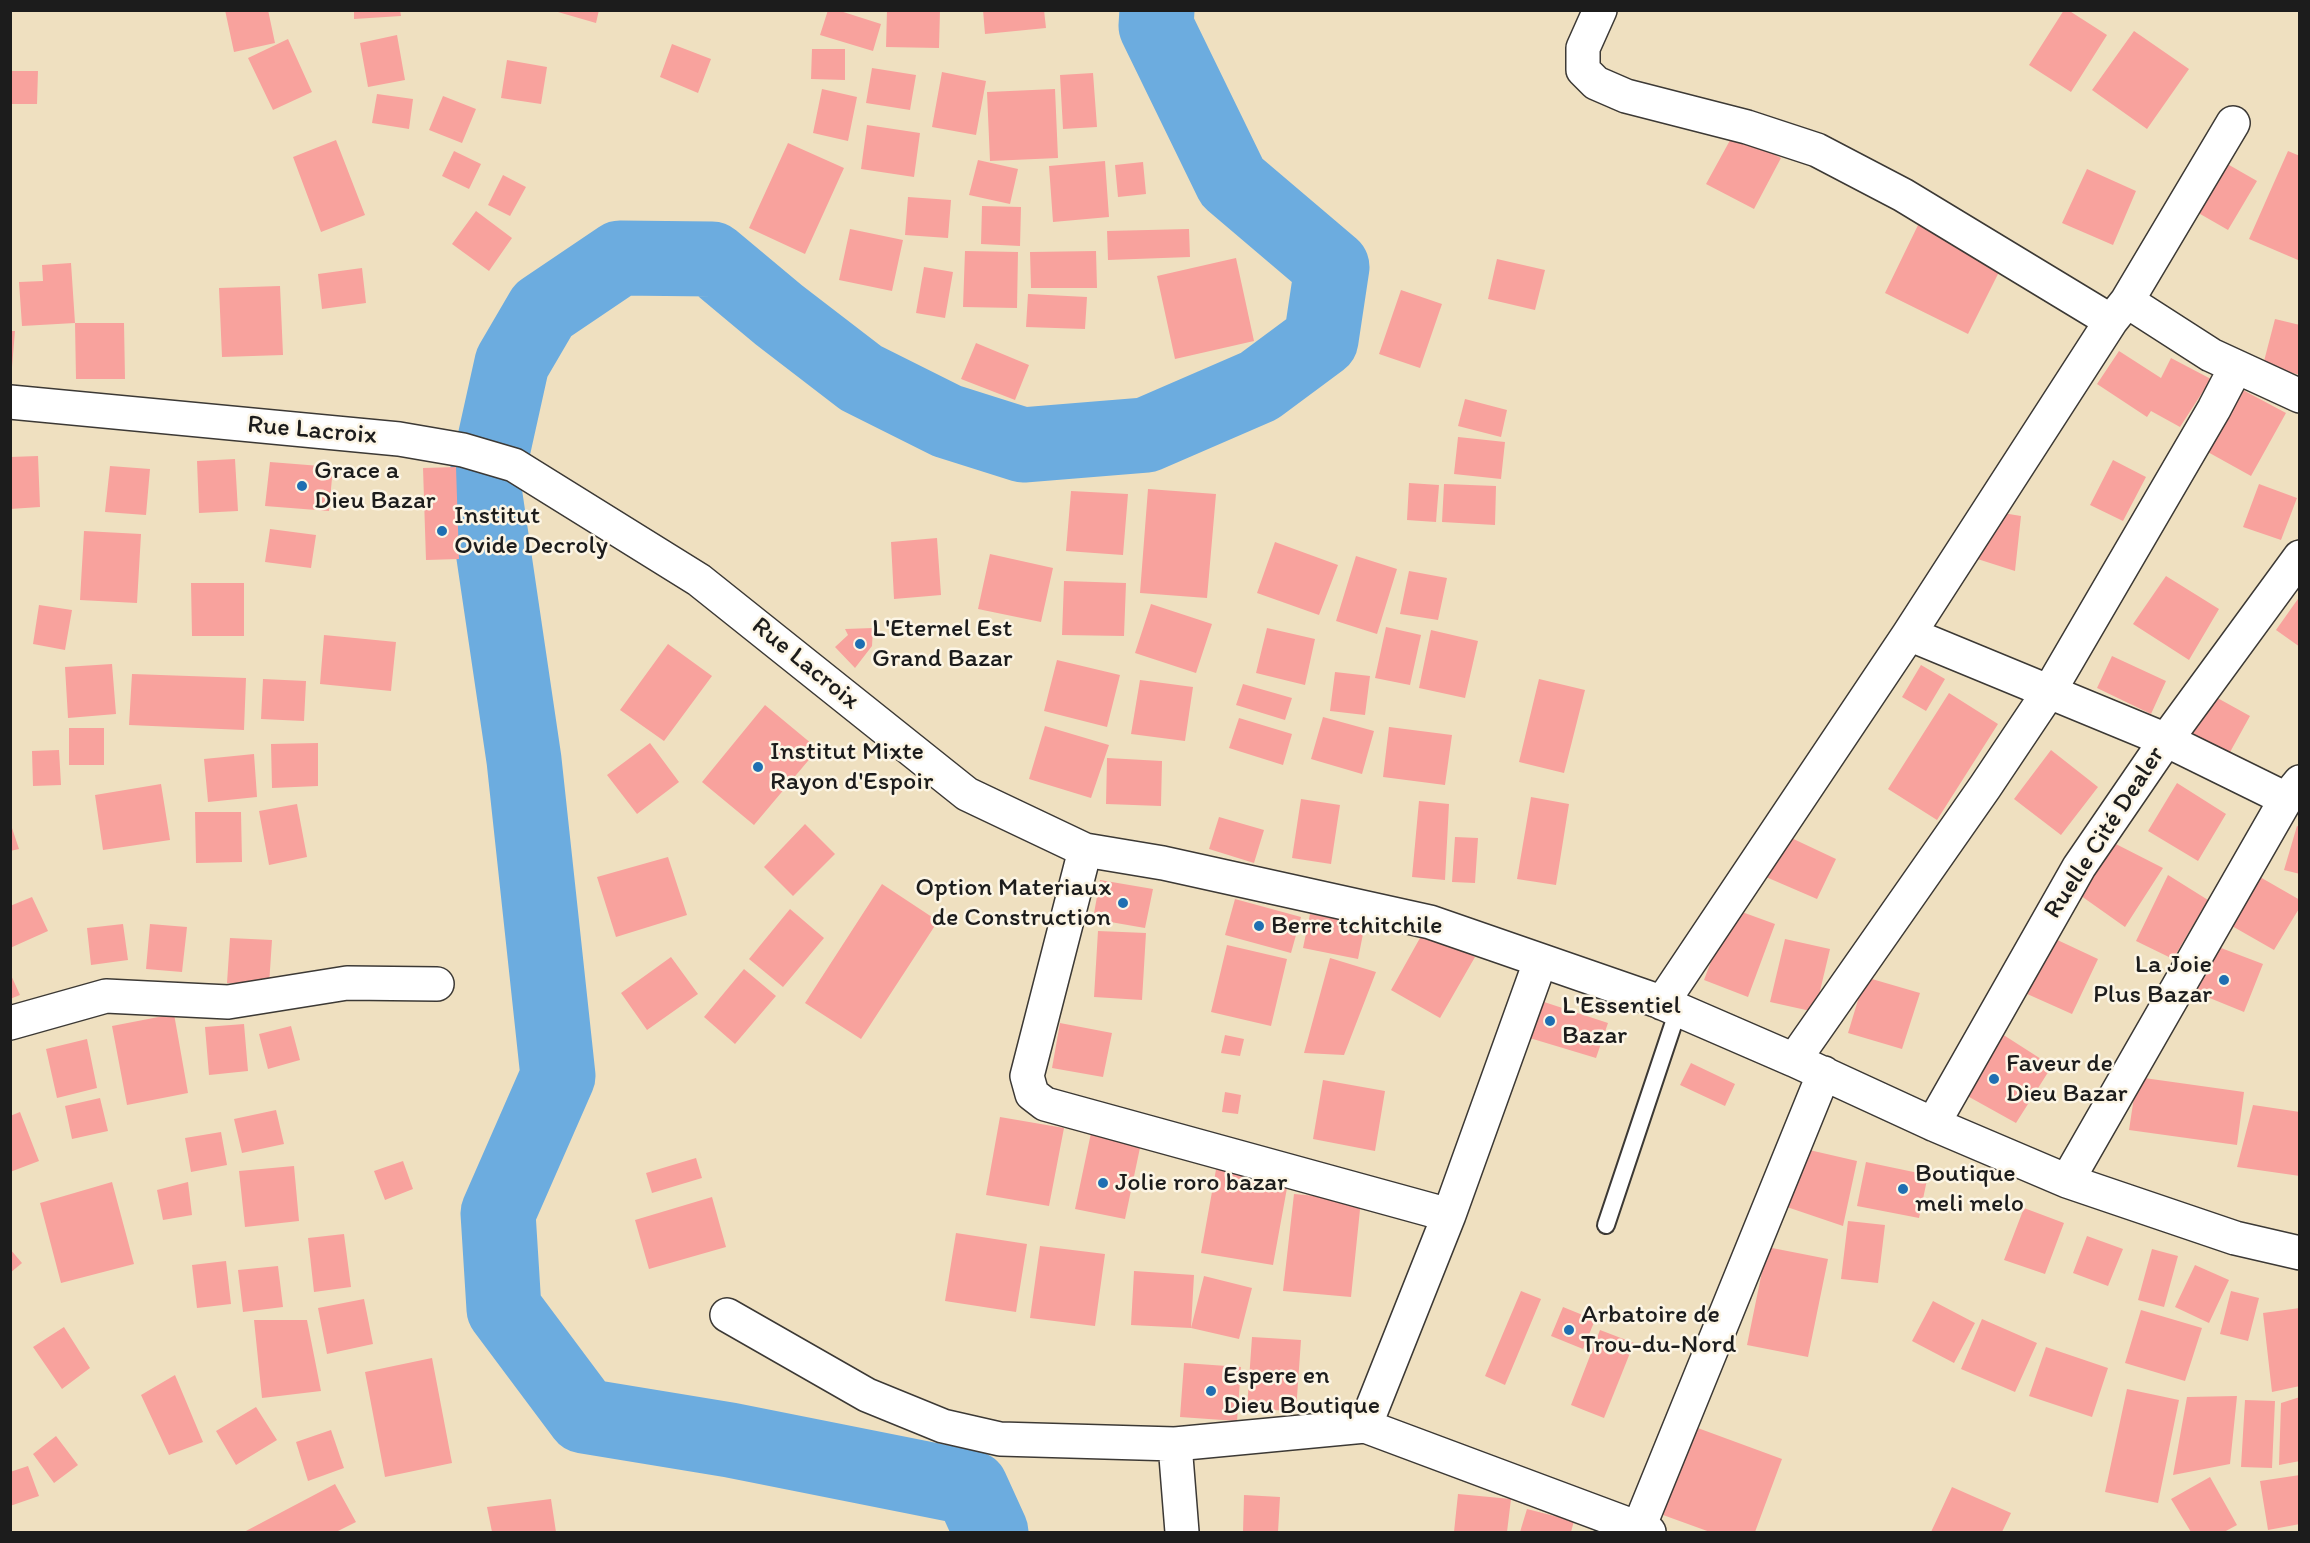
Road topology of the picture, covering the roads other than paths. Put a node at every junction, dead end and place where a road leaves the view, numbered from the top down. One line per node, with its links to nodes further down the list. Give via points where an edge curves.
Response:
1 (1600, 10): 3 (street, via 1583,48 1583,70 1596,83 1626,96 1747,127 1817,150)
2 (2233, 123): 3 (street)
3 (2119, 311): 4 (street); 8 (street)
4 (2236, 367): 5 (street); 9 (street)
5 (2300, 396)
6 (10, 402): 12 (street, Rue Lacroix, via 399,439 463,450 513,465 699,580 967,794)
7 (2300, 557): 10 (street, Ruelle Cité Dealer)
8 (1909, 634): 9 (street); 15 (street)
9 (2050, 690): 10 (street); 17 (street)
10 (2166, 740): 11 (street); 19 (street, Ruelle Cité Dealer, via 2079,867)
11 (2293, 791): 20 (street)
12 (1085, 850): 13 (street, Rue Lacroix, via 1163,863 1430,922); 21 (street, via 1027,1076 1032,1094 1045,1104)
13 (1540, 962): 15 (street, Rue Lacroix); 21 (street)
14 (437, 984): 16 (street, via 347,983 228,1002 106,996)
15 (1670, 1006): 17 (street, Rue Lacroix); 22 (lane)
16 (10, 1023)
17 (1794, 1059): 18 (street, Rue Lacroix)
18 (1824, 1073): 19 (street, Rue Lacroix); 27 (street)
19 (1933, 1124): 20 (street, Rue Lacroix)
20 (2067, 1180): 23 (street, Rue Lacroix, via 2235,1238)
21 (1449, 1215): 25 (street)
22 (1606, 1224)
23 (2300, 1253)
24 (727, 1315): 26 (street, via 867,1395 943,1426 1000,1439)
25 (1365, 1426): 26 (street); 27 (street)
26 (1175, 1444): 28 (street)
27 (1641, 1531)
28 (1182, 1533)

